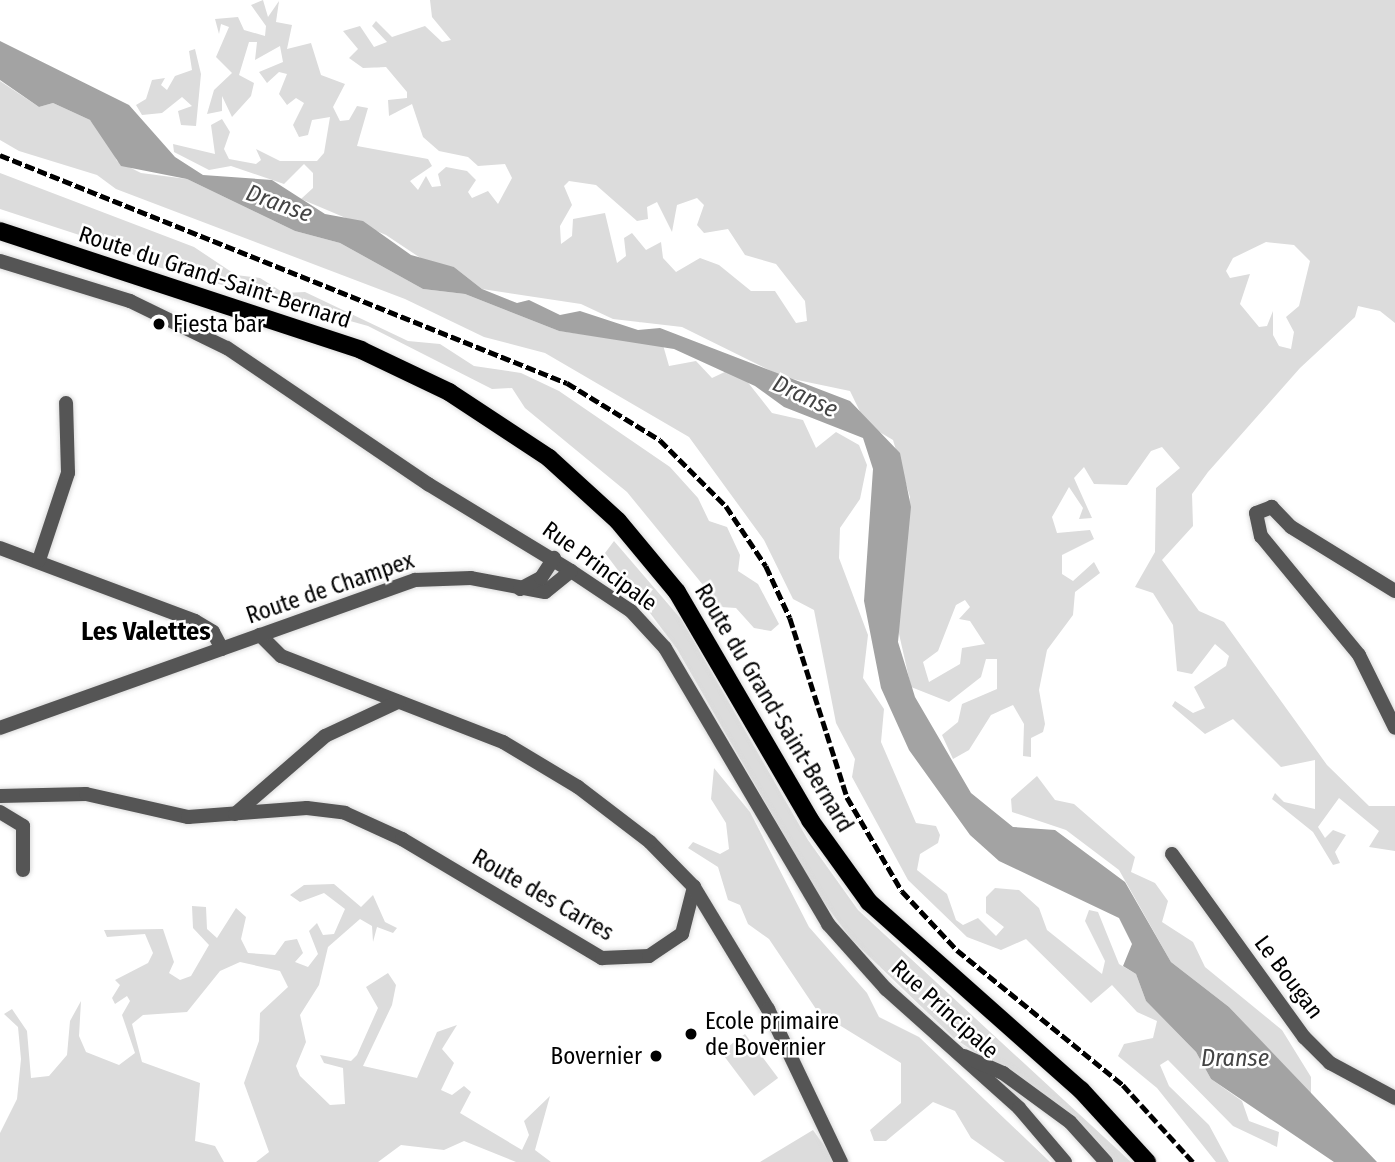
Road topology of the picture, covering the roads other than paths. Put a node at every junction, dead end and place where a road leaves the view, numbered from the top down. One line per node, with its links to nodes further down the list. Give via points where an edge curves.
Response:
1 (0, 231): 26 (main road, Route du Grand-Saint-Bernard, via 361,350 449,392 549,458 618,521 677,592 810,820 869,902 1081,1090)
2 (0, 261): 5 (street, Rue Principale, via 130,301 227,348 428,484)
3 (66, 402): 6 (street, via 68,473)
4 (0, 548): 6 (street)
5 (554, 558): 7 (street, Rue Principale); 8 (street, via 541,578)
6 (39, 560): 11 (street, via 203,625)
7 (571, 571): 8 (street, Route de Champex, via 550,591); 21 (street, Rue Principale, via 631,611 661,642 828,923 886,989)
8 (520, 589): 10 (street, Route de Champex, via 471,578 427,578)
9 (1395, 591): 14 (street, via 1291,527 1272,507 1257,510 1258,531 1354,647)
10 (260, 635): 11 (street, Route de Champex); 12 (street, via 281,656)
11 (222, 649): 13 (street, Route de Champex)
12 (398, 702): 17 (street, via 326,736); 20 (street, via 503,741 578,788 650,842)
13 (0, 728)
14 (1395, 728)
15 (0, 796): 17 (street, Route des Carres, via 79,794 188,817)
16 (0, 812): 19 (street, via 23,825)
17 (235, 814): 20 (street, Route des Carres, via 307,808 358,817 567,939 619,962 649,956 677,941)
18 (1172, 854): 22 (street, Le Bougan, via 1304,1037 1329,1063)
19 (23, 870)
20 (694, 887): 23 (street, via 768,1009)
21 (960, 1055): 24 (street, Rue Principale, via 1019,1108); 25 (street, via 1003,1073 1086,1134)
22 (1395, 1098)
23 (841, 1162)
24 (1065, 1162)
25 (1107, 1162)
26 (1147, 1162)

